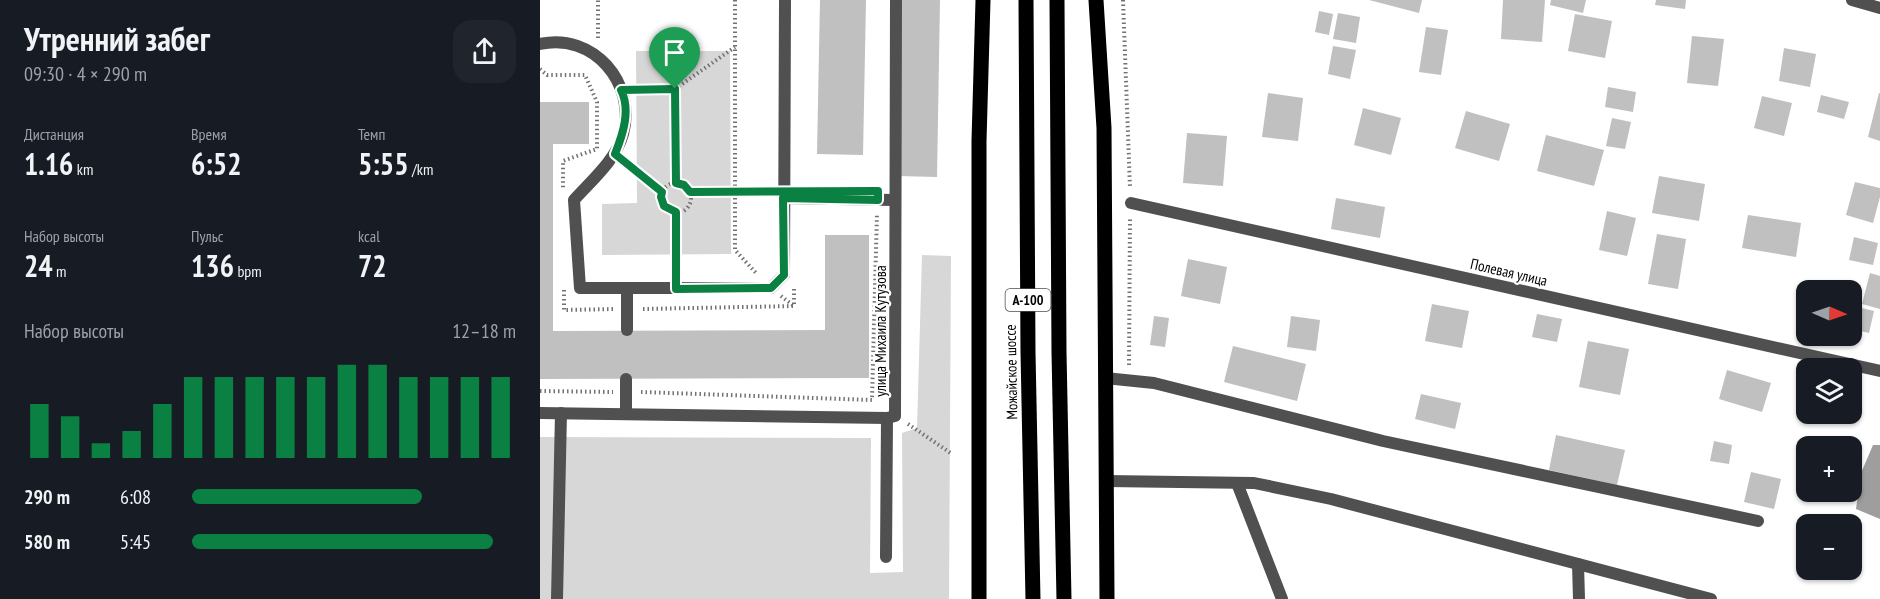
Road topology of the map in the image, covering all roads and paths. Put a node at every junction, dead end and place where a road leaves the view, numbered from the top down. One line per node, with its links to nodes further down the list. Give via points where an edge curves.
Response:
1 (598, 0): 13 (path)
2 (735, 0): 12 (path)
3 (785, 0): 26 (street)
4 (896, 0): 28 (street, улица Михаила Кутузова)
5 (983, 0): 54 (main road, via 979,141)
6 (1026, 0): 55 (main road, Можайское шоссе / А-100)
7 (1057, 0): 56 (main road, А-100)
8 (1096, 0): 40 (main road, via 1104,128)
9 (1852, 0): 10 (street)
10 (1880, 8)
11 (540, 44): 13 (street, via 571,45)
12 (735, 47): 17 (path); 24 (path)
13 (597, 57): 18 (street, via 613,72)
14 (540, 69): 15 (path, via 547,75)
15 (585, 75): 16 (path); 19 (path, via 597,102)
16 (594, 78)
17 (675, 89): 18 (path); 21 (path)
18 (621, 90): 20 (street, via 625,119)
19 (597, 149): 20 (path); 25 (path, via 563,161)
20 (615, 154): 22 (path); 34 (street, via 574,200 580,288)
21 (676, 183): 22 (path); 23 (path)
22 (662, 192): 30 (path, via 664,206)
23 (690, 192): 24 (path); 30 (path, via 688,206)
24 (735, 192): 26 (path); 33 (path, via 735,250)
25 (563, 195)
26 (783, 195): 27 (street); 33 (street, via 784,275)
27 (878, 200): 28 (street); 41 (path, via 872,400)
28 (894, 200): 46 (street, улица Михаила Кутузова)
29 (1131, 202): 39 (street, Полевая улица)
30 (676, 212): 35 (path)
31 (794, 285): 36 (path)
32 (564, 287): 37 (path, via 564,310)
33 (771, 288): 35 (street); 36 (path)
34 (627, 289): 35 (street); 37 (street)
35 (676, 289)
36 (794, 306): 37 (path)
37 (627, 309): 38 (street)
38 (627, 330)
39 (1880, 371)
40 (1105, 378): 48 (main road); 50 (street, via 1154,383 1383,441)
41 (626, 385): 42 (path); 45 (street)
42 (540, 390)
43 (540, 413): 44 (street, улица Михаила Кутузова)
44 (561, 413): 45 (street, улица Михаила Кутузова); 53 (street)
45 (626, 414): 46 (street, улица Михаила Кутузова)
46 (891, 417): 47 (path); 51 (street)
47 (952, 454)
48 (1106, 481): 49 (street); 57 (main road)
49 (1237, 483): 52 (street, via 1331,499); 58 (street)
50 (1758, 521)
51 (886, 557)
52 (1578, 564): 59 (street); 60 (street)
53 (557, 599)
54 (979, 599)
55 (1033, 599)
56 (1064, 599)
57 (1107, 599)
58 (1282, 599)
59 (1579, 599)
60 (1711, 599)

